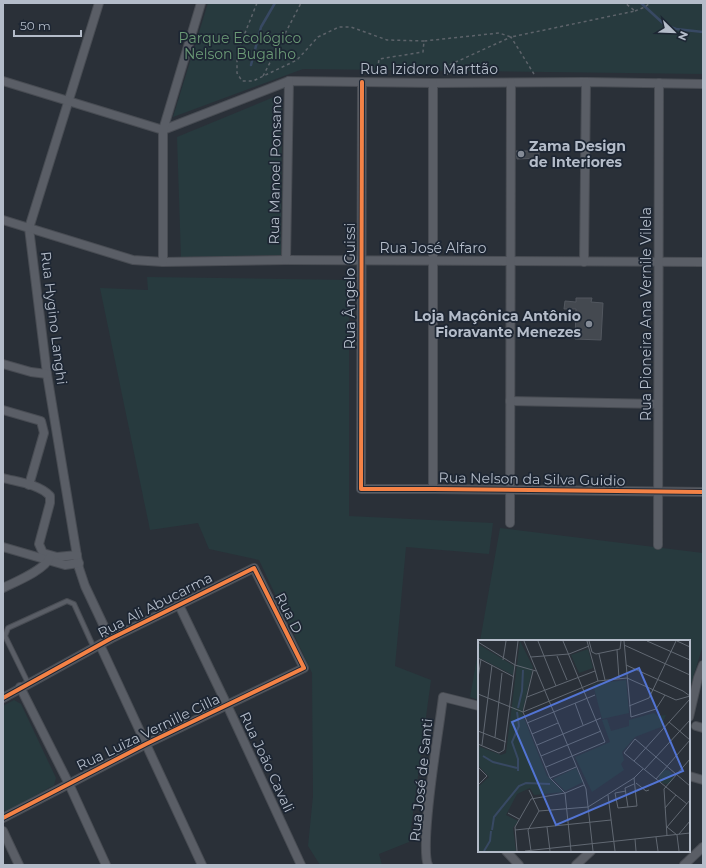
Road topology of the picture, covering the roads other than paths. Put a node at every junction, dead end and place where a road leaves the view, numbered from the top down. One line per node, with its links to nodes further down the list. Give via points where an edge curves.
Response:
1 (99, 3): 11 (street, Rua Hygino Langhi)
2 (201, 3): 12 (street)
3 (3, 81): 11 (street)
4 (289, 81): 5 (street, Rua Izidoro Marttão); 12 (street, Rua Izidoro Marttão); 15 (street, Rua Manoel Ponsano)
5 (362, 82): 7 (street, Rua Izidoro Marttão); 16 (street, Rua Ângelo Guissi)
6 (586, 82): 8 (street, Rua Izidoro Marttão); 9 (street, Rua Izidoro Marttão); 20 (street)
7 (434, 83): 8 (street, Rua Izidoro Marttão); 17 (street)
8 (511, 83): 18 (street)
9 (659, 83): 10 (street, Rua Izidoro Marttão); 21 (street, Rua Pioneira Ana Vernile Vilela)
10 (703, 84)
11 (68, 101): 12 (street); 14 (street, Rua Hygino Langhi)
12 (163, 130): 19 (street)
13 (3, 220): 14 (street, Rua José Alfaro)
14 (29, 228): 19 (street, Rua José Alfaro, via 133,260); 24 (street, Rua Hygino Langhi)
15 (286, 260): 16 (street, Rua José Alfaro); 19 (street, Rua José Alfaro)
16 (360, 260): 17 (street, Rua José Alfaro); 31 (street, Rua Ângelo Guissi)
17 (433, 261): 18 (street, Rua José Alfaro); 30 (street)
18 (510, 261): 20 (street, Rua José Alfaro); 25 (street)
19 (163, 262)
20 (584, 262): 21 (street, Rua José Alfaro)
21 (659, 262): 22 (street, Rua José Alfaro); 26 (street, Rua Pioneira Ana Vernile Vilela)
22 (703, 262)
23 (3, 364): 24 (street)
24 (47, 374): 39 (street, Rua Hygino Langhi)
25 (510, 401): 26 (street); 32 (street)
26 (658, 404): 33 (street, Rua Pioneira Ana Vernile Vilela)
27 (3, 410): 29 (street, via 41,421 44,433)
28 (3, 478): 29 (street)
29 (29, 485): 38 (street, via 50,496 39,544)
30 (433, 488): 31 (street, Rua Nelson da Silva Guidio); 32 (street, Rua Nelson da Silva Guidio)
31 (361, 489)
32 (510, 490): 33 (street, Rua Nelson da Silva Guidio); 35 (street)
33 (658, 491): 34 (street, Rua Nelson da Silva Guidio); 36 (street, Rua Pioneira Ana Vernile Vilela)
34 (703, 492)
35 (510, 523)
36 (658, 545)
37 (3, 547): 38 (street)
38 (50, 559): 39 (street, via 65,565); 41 (street, via 36,571)
39 (78, 559): 43 (street, Rua Hygino Langhi, via 84,586)
40 (254, 568): 42 (street, Rua Ali Abucarma); 46 (street, Rua D)
41 (3, 588)
42 (179, 605): 43 (street, Rua Ali Abucarma); 50 (street, Rua João Cavali)
43 (110, 639): 44 (street, Rua Ali Abucarma)
44 (97, 647): 47 (street, Rua Ali Abucarma); 47 (lane, via 71,602 8,628 5,636); 53 (street)
45 (703, 665): 52 (street)
46 (304, 668): 50 (street, Rua Luiza Vernille Cilla)
47 (28, 683): 48 (street, Rua Ali Abucarma)
48 (20, 687): 49 (street, Rua Ali Abucarma); 56 (street)
49 (3, 698)
50 (227, 705): 53 (street, Rua Luiza Vernille Cilla); 65 (street, Rua João Cavali)
51 (478, 706): 66 (street, Rua José de Santi, via 443,697 427,817)
52 (690, 713)
53 (146, 744): 56 (street, Rua Luiza Vernille Cilla); 64 (street)
54 (690, 776): 55 (street)
55 (703, 780)
56 (69, 784): 57 (street, Rua Luiza Vernille Cilla); 63 (street)
57 (3, 818)
58 (3, 831): 62 (street)
59 (703, 848): 69 (street)
60 (507, 852): 67 (street)
61 (590, 852): 68 (street)
62 (19, 865)
63 (106, 865)
64 (202, 865)
65 (301, 865)
66 (428, 865)
67 (519, 865)
68 (576, 865)
69 (684, 865)

